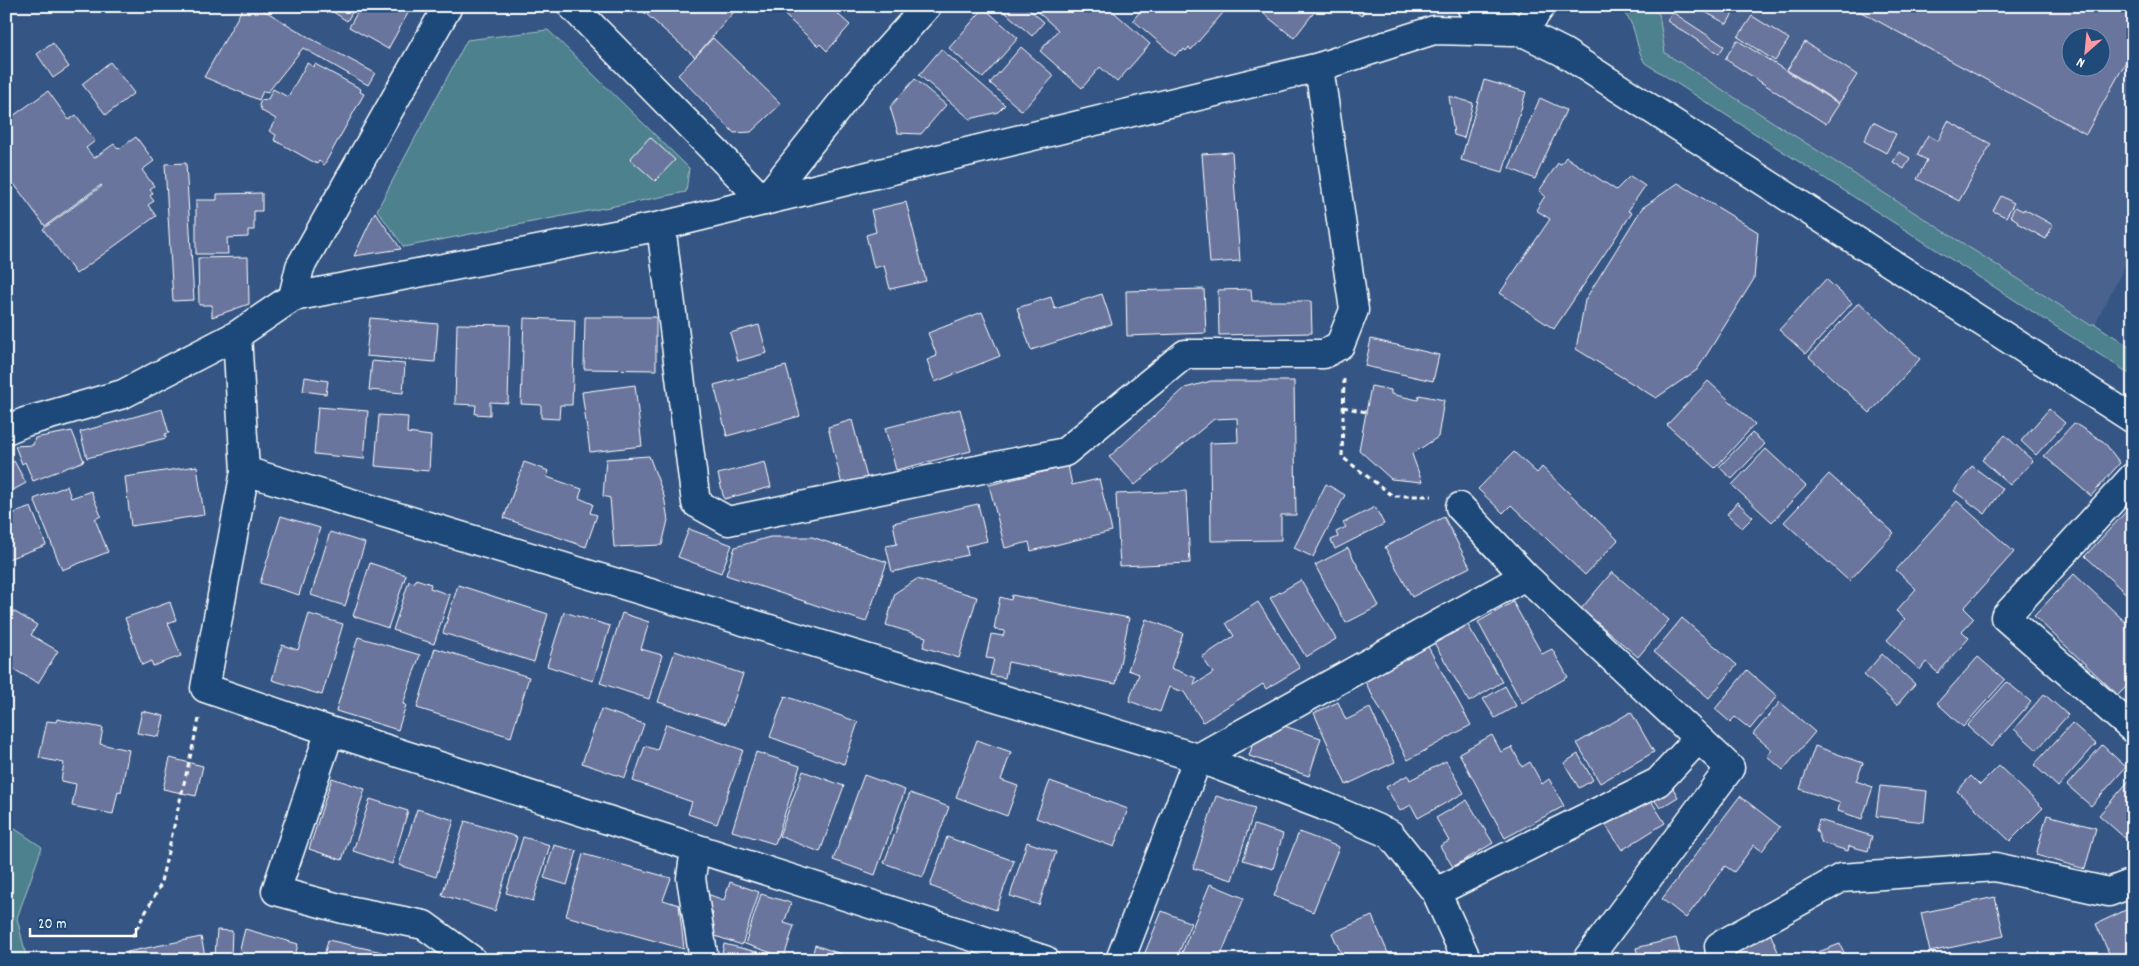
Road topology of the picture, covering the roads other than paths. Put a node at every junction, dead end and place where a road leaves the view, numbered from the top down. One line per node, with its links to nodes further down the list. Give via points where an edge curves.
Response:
1 (448, 6): 10 (street, via 300,267)
2 (572, 6): 8 (street)
3 (927, 6): 8 (street, via 856,85)
4 (1471, 6): 6 (street)
5 (1541, 6): 6 (street)
6 (1522, 33): 7 (street, via 1434,30); 12 (street, via 1563,52)
7 (1319, 67): 8 (street); 9 (street, via 1354,310 1340,346 1324,354 1185,354 1065,452 728,521 696,503)
8 (764, 200): 9 (street)
9 (661, 226): 10 (street)
10 (293, 298): 11 (street)
11 (237, 335): 13 (street, via 123,394); 14 (street)
12 (2133, 420)
13 (6, 430)
14 (245, 471): 19 (street, via 205,688); 21 (street)
15 (2133, 477): 18 (street, via 2006,617)
16 (1449, 501): 17 (street)
17 (1525, 576): 20 (street); 21 (street)
18 (2133, 729)
19 (330, 731): 22 (street); 25 (street, via 276,891 343,909 424,925)
20 (1698, 739): 24 (street, via 1658,782); 30 (street, via 1730,768)
21 (1198, 758): 24 (street, via 1390,834); 28 (street)
22 (695, 848): 26 (street, via 691,878); 27 (street)
23 (2133, 883): 31 (street, via 2109,892 1995,867 1841,878 1719,946)
24 (1436, 892): 29 (street)
25 (472, 960)
26 (704, 960)
27 (1045, 960)
28 (1120, 960)
29 (1467, 960)
30 (1589, 960)
31 (1721, 960)

